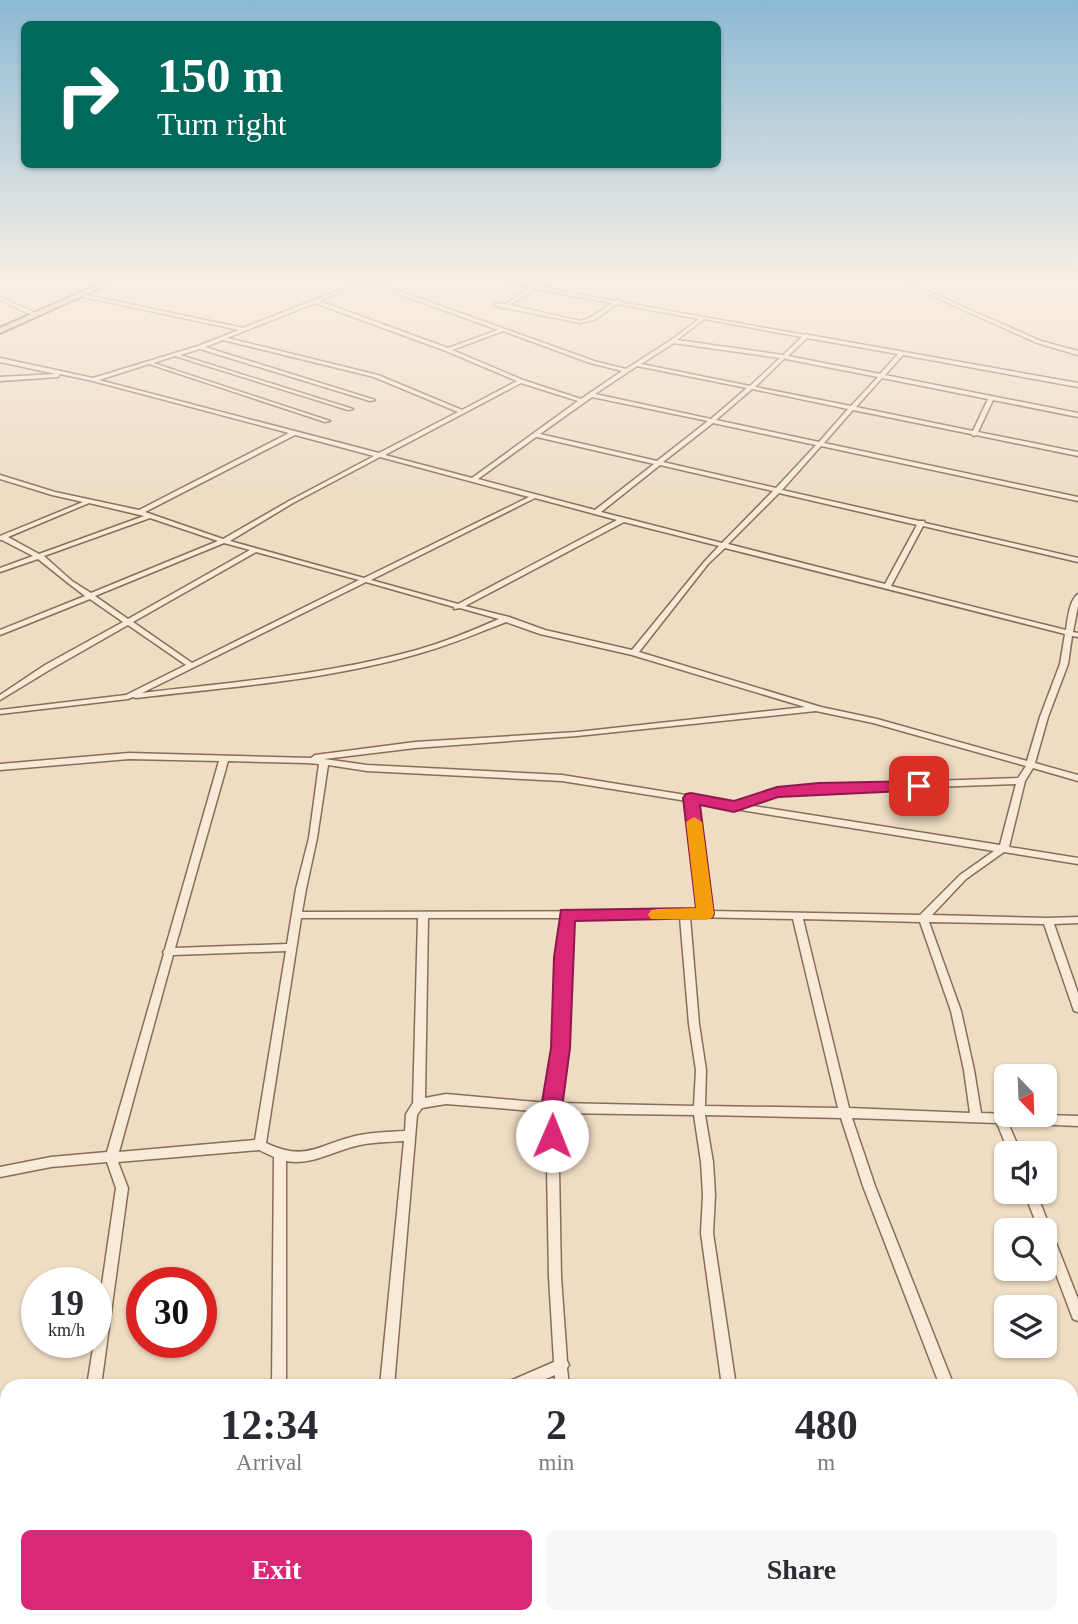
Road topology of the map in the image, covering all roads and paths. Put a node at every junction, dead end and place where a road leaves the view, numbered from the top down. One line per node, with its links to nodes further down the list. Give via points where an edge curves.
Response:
1 (165, 359): 13 (street)
2 (188, 359): 28 (street)
3 (238, 359): 25 (street)
4 (306, 359): 29 (street, via 376,376)
5 (469, 359): 20 (street)
6 (583, 359): 15 (street)
7 (644, 359): 14 (street)
8 (784, 359): 22 (street)
9 (795, 359): 17 (street)
10 (897, 359): 17 (street)
11 (934, 359): 21 (street)
12 (0, 360): 16 (street)
13 (151, 364): 19 (street); 32 (street)
14 (636, 364): 15 (street); 22 (street)
15 (625, 370): 23 (street)
16 (68, 374): 18 (street); 19 (street)
17 (883, 377): 24 (street); 27 (street)
18 (0, 379)
19 (94, 380): 33 (street)
20 (521, 381): 26 (street); 29 (street)
21 (1078, 385)
22 (750, 387): 27 (street); 31 (street)
23 (592, 395): 26 (street); 31 (street)
24 (991, 398): 30 (street); 34 (street)
25 (372, 400)
26 (582, 401): 35 (street)
27 (853, 408): 34 (street); 36 (street)
28 (350, 409)
29 (462, 412): 37 (street)
30 (1078, 415)
31 (714, 420): 36 (street); 39 (street)
32 (327, 421)
33 (294, 433): 37 (street); 46 (street)
34 (974, 434): 38 (street)
35 (537, 435): 39 (street); 41 (street)
36 (820, 443): 42 (street); 44 (street)
37 (382, 454): 41 (street); 52 (street)
38 (1078, 454)
39 (661, 462): 42 (street); 47 (street)
40 (0, 477): 45 (street)
41 (474, 479): 43 (street)
42 (778, 490): 50 (street); 53 (street)
43 (535, 496): 47 (street); 58 (street)
44 (1078, 499)
45 (88, 502): 46 (street); 51 (street)
46 (140, 512): 48 (street)
47 (597, 512): 49 (street)
48 (149, 516): 52 (street); 55 (street)
49 (624, 519): 53 (street); 62 (street)
50 (922, 522): 56 (street); 59 (street)
51 (1, 537): 55 (street)
52 (224, 541): 54 (street); 60 (street)
53 (725, 544): 59 (street); 67 (street)
54 (257, 549): 58 (street); 64 (street)
55 (39, 556): 57 (street); 60 (street)
56 (1078, 559)
57 (0, 570)
58 (370, 580): 62 (street); 68 (street)
59 (887, 586): 66 (street)
60 (91, 595): 64 (street); 65 (street)
61 (1078, 596): 66 (street, via 1073,610)
62 (457, 607): 63 (street)
63 (506, 619): 67 (street); 69 (street, via 447,642 342,669)
64 (128, 623): 68 (street); 70 (street)
65 (0, 633)
66 (1074, 634): 76 (street)
67 (634, 653): 71 (street)
68 (192, 666): 69 (street)
69 (128, 697): 72 (street)
70 (0, 698)
71 (820, 709): 74 (street, via 578,734 415,744); 76 (street)
72 (0, 712)
73 (224, 760): 74 (street); 77 (street, via 130,755); 94 (street)
74 (307, 760): 75 (street)
75 (324, 762): 80 (street, via 562,778); 86 (street)
76 (1030, 766): 78 (street); 79 (street)
77 (0, 767)
78 (1078, 778)
79 (1021, 780): 81 (street, via 819,788 777,792); 82 (street)
80 (691, 798): 81 (street); 85 (street)
81 (734, 807): 82 (street)
82 (1004, 848): 83 (street); 90 (street, via 962,877)
83 (1078, 861)
84 (423, 914): 86 (street); 87 (street); 96 (street)
85 (706, 914): 88 (street); 89 (street)
86 (297, 915): 93 (street)
87 (567, 915): 88 (street); 97 (street, via 561,1048)
88 (685, 915): 98 (street, via 701,1070)
89 (797, 916): 90 (street); 99 (street)
90 (923, 918): 92 (street); 100 (street, via 956,1011)
91 (1078, 920): 92 (street)
92 (1048, 921): 95 (street)
93 (292, 947): 94 (street); 105 (street)
94 (168, 952): 106 (street)
95 (1078, 1008)
96 (419, 1104): 97 (street, via 446,1099); 104 (street, via 412,1114)
97 (551, 1108): 98 (street); 111 (street)
98 (699, 1111): 99 (street); 117 (street, via 707,1162 707,1233)
99 (845, 1113): 100 (street); 118 (street)
100 (976, 1118): 101 (street)
101 (994, 1119)
102 (1057, 1120): 103 (street)
103 (1078, 1121)
104 (410, 1136): 107 (street, via 360,1140 304,1158); 114 (street)
105 (260, 1145): 106 (street); 107 (street)
106 (111, 1157): 108 (street); 112 (street, via 122,1188)
107 (280, 1157): 113 (street)
108 (0, 1172)
109 (1035, 1204): 110 (street)
110 (1078, 1315)
111 (562, 1365): 115 (street); 116 (street)
112 (95, 1379)
113 (279, 1379)
114 (388, 1379)
115 (530, 1379)
116 (562, 1379)
117 (728, 1379)
118 (944, 1379)

